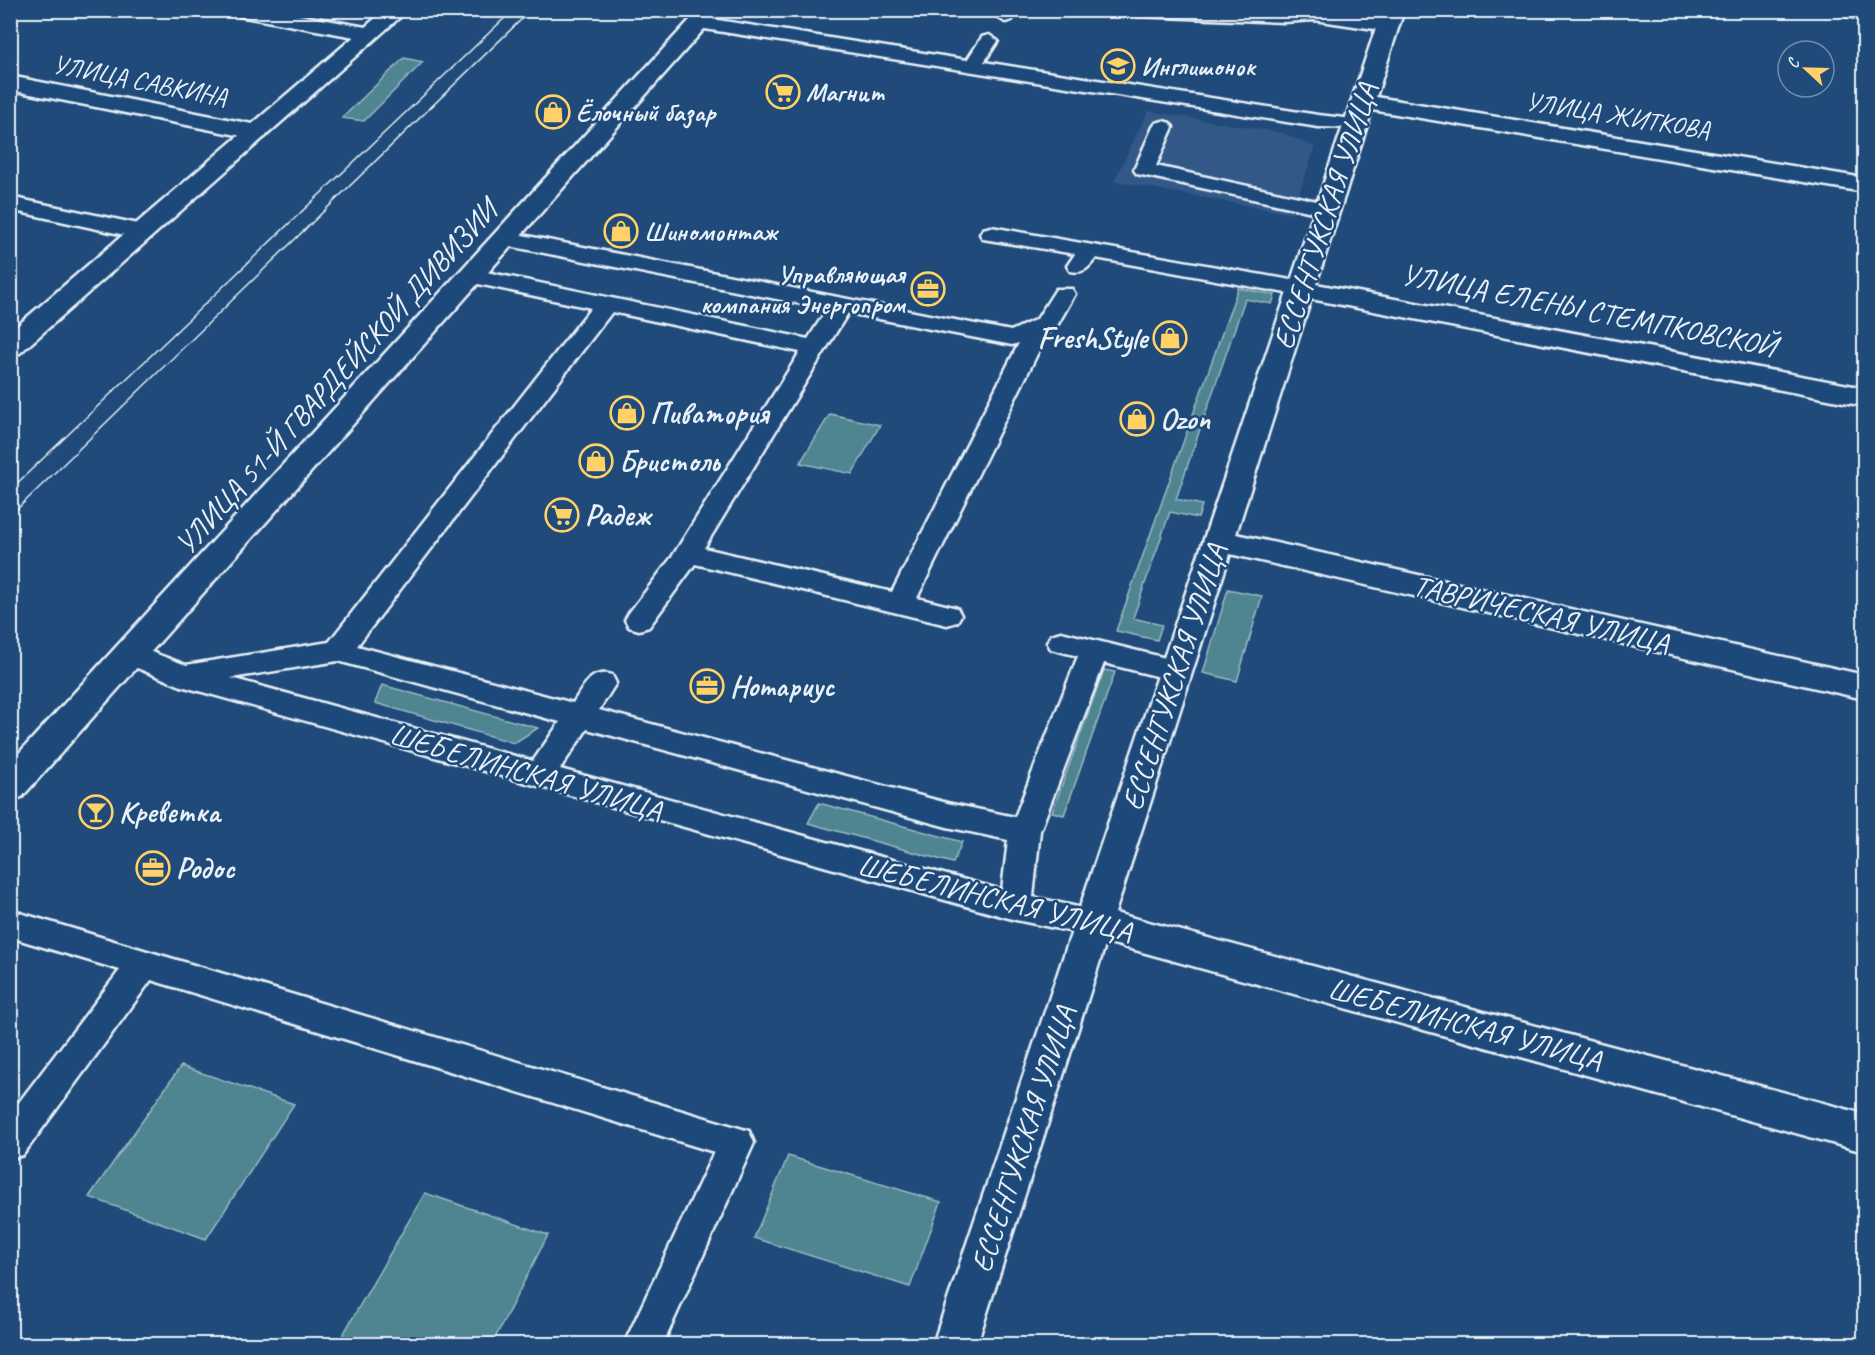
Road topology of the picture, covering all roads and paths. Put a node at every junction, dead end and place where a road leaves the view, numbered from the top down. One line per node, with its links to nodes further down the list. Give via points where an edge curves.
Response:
1 (239, 10): 9 (lane)
2 (398, 10): 9 (street)
3 (1137, 10): 6 (lane)
4 (1848, 10): 5 (street)
5 (1864, 13)
6 (1324, 14): 8 (lane)
7 (705, 17): 11 (lane); 21 (street, УЛИЦА 51-Й ГВАРДЕЙСКОЙ ДИВИЗИИ)
8 (1390, 18): 13 (street, ЕССЕНТУКСКАЯ УЛИЦА)
9 (371, 34): 15 (street)
10 (989, 41): 11 (lane)
11 (972, 66): 13 (lane, via 1318,121)
12 (10, 83): 15 (street, УЛИЦА САВКИНА)
13 (1359, 113): 16 (street, УЛИЦА ЖИТКОВА); 18 (street, ЕССЕНТУКСКАЯ УЛИЦА)
14 (1163, 127): 18 (lane, via 1144,170)
15 (258, 132): 19 (street)
16 (1864, 185)
17 (10, 203): 19 (lane)
18 (1326, 209): 23 (street, ЕССЕНТУКСКАЯ УЛИЦА)
19 (142, 232): 28 (street)
20 (991, 234): 23 (lane, via 1084,258)
21 (507, 238): 22 (street, УЛИЦА 51-Й ГВАРДЕЙСКОЙ ДИВИЗИИ); 26 (lane)
22 (472, 276): 25 (lane); 39 (street, УЛИЦА 51-Й ГВАРДЕЙСКОЙ ДИВИЗИИ)
23 (1302, 289): 30 (street, УЛИЦА ЕЛЕНЫ СТЕМПКОВСКОЙ); 31 (street, ЕССЕНТУКСКАЯ УЛИЦА)
24 (1065, 294): 27 (lane, via 1050,321)
25 (606, 304): 29 (lane); 38 (lane)
26 (842, 304): 27 (lane, via 1012,338); 29 (lane)
27 (1038, 329): 33 (lane)
28 (10, 347)
29 (814, 348): 32 (lane)
30 (1864, 397)
31 (1218, 541): 40 (street, ЕССЕНТУКСКАЯ УЛИЦА); 43 (street, ТАВРИЧЕСКАЯ УЛИЦА)
32 (688, 553): 33 (lane); 35 (lane)
33 (900, 604): 34 (lane)
34 (947, 615)
35 (639, 620)
36 (1061, 642): 37 (lane)
37 (1095, 650): 40 (lane); 47 (lane)
38 (338, 651): 41 (lane); 44 (lane)
39 (129, 654): 41 (lane, ШЕБЕЛИНСКАЯ УЛИЦА); 46 (street, УЛИЦА 51-Й ГВАРДЕЙСКОЙ ДИВИЗИИ)
40 (1176, 670): 49 (street, ЕССЕНТУКСКАЯ УЛИЦА)
41 (181, 675): 45 (lane, ШЕБЕЛИНСКАЯ УЛИЦА)
42 (602, 683): 44 (lane)
43 (1864, 687)
44 (581, 716): 45 (lane); 47 (lane, via 947,816)
45 (540, 776): 48 (lane, ШЕБЕЛИНСКАЯ УЛИЦА)
46 (10, 787)
47 (1025, 831): 48 (lane)
48 (1016, 907): 49 (lane, ШЕБЕЛИНСКАЯ УЛИЦА)
49 (1094, 922): 52 (street, ШЕБЕЛИНСКАЯ УЛИЦА); 55 (street, ЕССЕНТУКСКАЯ УЛИЦА)
50 (10, 923): 51 (lane)
51 (144, 963): 53 (lane); 54 (lane, via 736,1143)
52 (1864, 1133)
53 (10, 1143)
54 (643, 1344)
55 (956, 1344)

